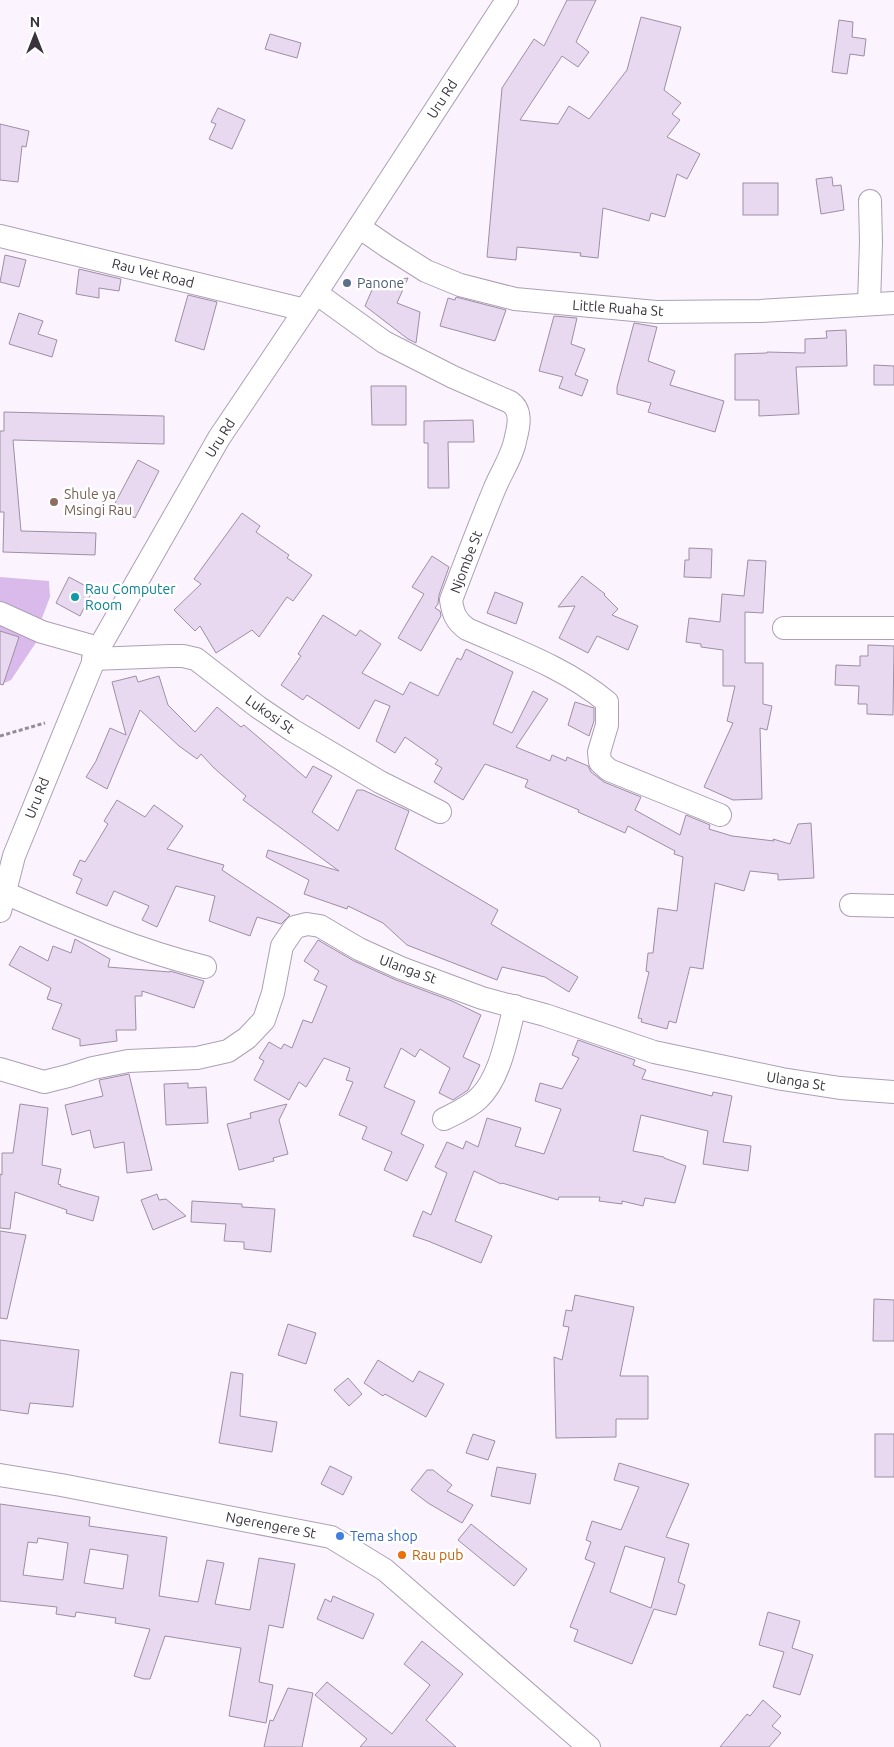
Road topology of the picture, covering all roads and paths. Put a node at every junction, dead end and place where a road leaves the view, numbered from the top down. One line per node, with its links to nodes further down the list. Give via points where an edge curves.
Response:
1 (508, 0): 3 (street, Uru Rd)
2 (870, 201): 6 (street)
3 (359, 227): 5 (street, Uru Rd); 6 (street, Little Ruaha St, via 426,271 460,285 515,300 656,312 760,311)
4 (0, 236): 5 (street, Rau Vet Road)
5 (310, 302): 11 (street, Uru Rd, via 219,438); 15 (street, Njombe St, via 452,377 515,406 518,412 517,433 511,453 451,600 452,612 467,628 559,670 607,702 607,725 599,752 600,762 609,770)
6 (869, 304): 7 (street, Little Ruaha St)
7 (894, 304)
8 (0, 613): 11 (street, Lukosi St)
9 (784, 628): 10 (street)
10 (894, 628)
11 (96, 654): 12 (street, Uru Rd); 14 (street, Lukosi St, via 196,659 292,730 380,782)
12 (72, 713): 13 (path); 16 (street, Uru Rd, via 14,856)
13 (0, 736)
14 (440, 812)
15 (720, 815)
16 (2, 902): 19 (street)
17 (851, 905): 18 (street)
18 (894, 906)
19 (205, 967)
20 (515, 1006): 21 (street, Ulanga St, via 482,998 386,962 320,926 307,924 295,927 282,946 264,1020 247,1038 228,1051 197,1058 128,1061 44,1082); 22 (street, Ulanga St, via 689,1061 840,1088); 23 (street, via 497,1070 488,1088 467,1108)
21 (0, 1069)
22 (894, 1092)
23 (444, 1119)
24 (0, 1475): 25 (street, Ngerengere St, via 331,1537 385,1570)
25 (589, 1747)

